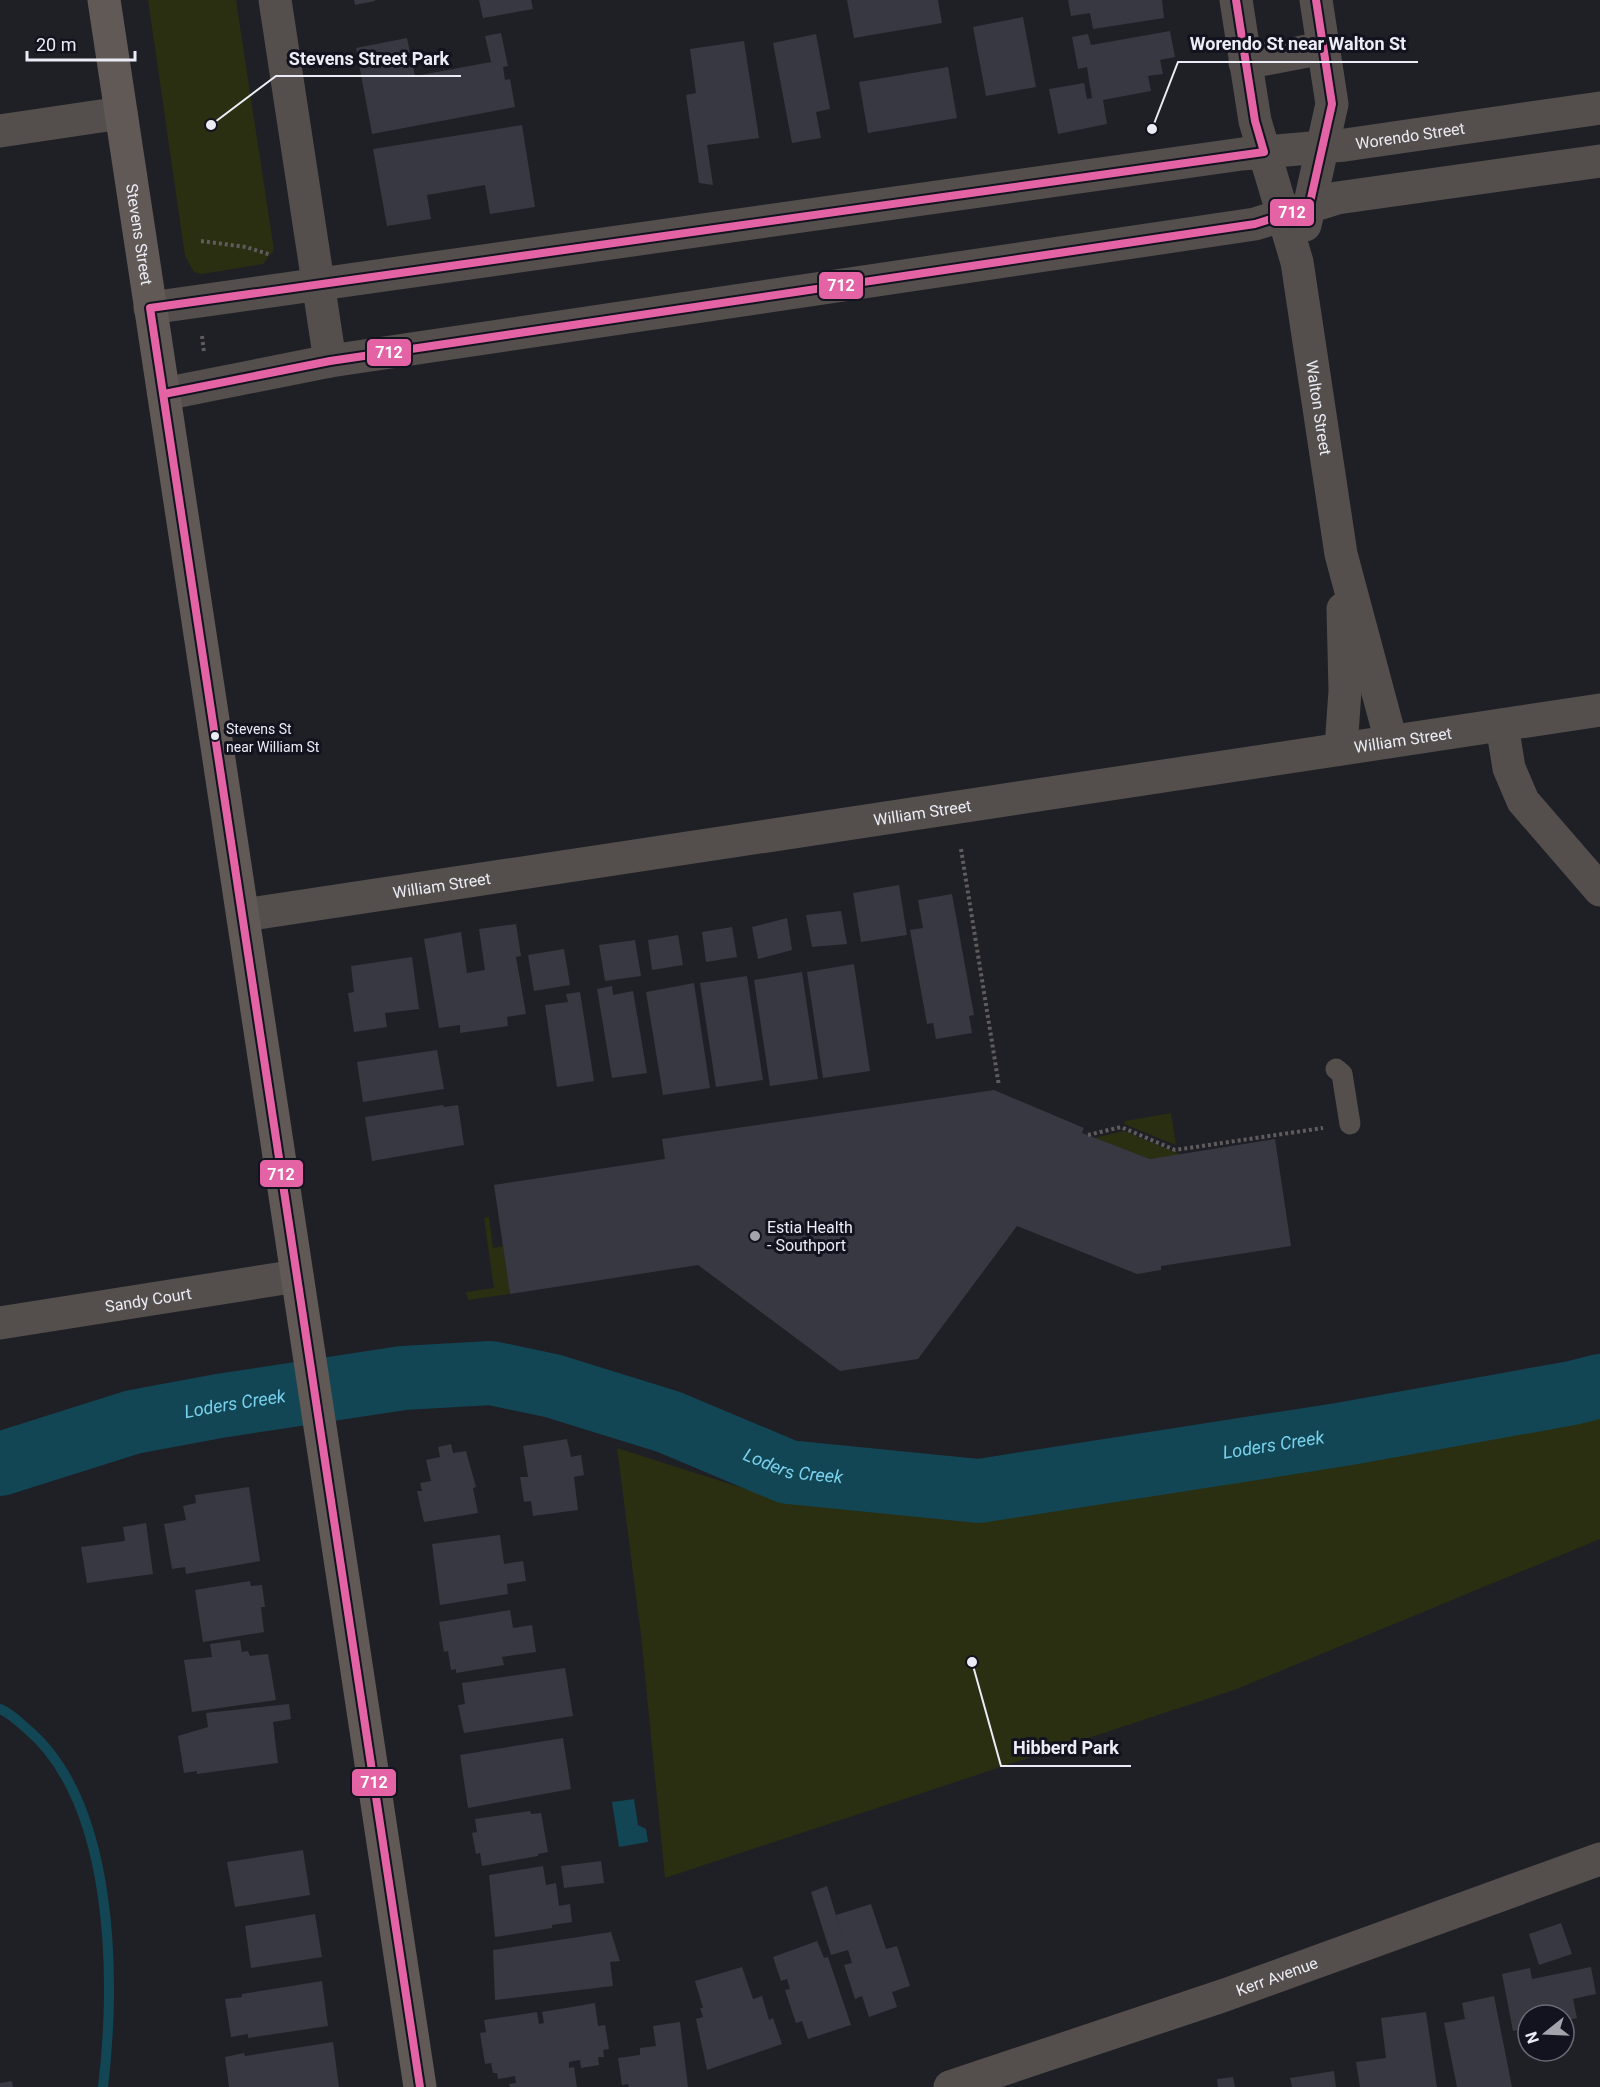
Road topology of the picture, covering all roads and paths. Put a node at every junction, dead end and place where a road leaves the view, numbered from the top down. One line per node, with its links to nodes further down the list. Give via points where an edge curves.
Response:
1 (104, 0): 8 (main road, Stevens Street)
2 (275, 0): 16 (street)
3 (1236, 0): 6 (street, Walton Street)
4 (1316, 0): 5 (street, Walton Street)
5 (1323, 48): 6 (street); 10 (street, Walton Street, via 1332,104)
6 (1245, 63): 11 (street, Walton Street)
7 (1600, 108): 10 (street, Worendo Street)
8 (121, 113): 9 (street); 17 (main road, Stevens Street)
9 (0, 131)
10 (1322, 147): 11 (street, Worendo Street); 13 (street, Walton Street)
11 (1264, 152): 13 (street, Walton Street); 16 (street, Worendo Street)
12 (1600, 161): 13 (street, via 1337,198)
13 (1296, 211): 20 (street, via 1255,224); 22 (street, Walton Street, via 1297,262)
14 (201, 241): 15 (path, via 246,246)
15 (274, 256)
16 (317, 285): 17 (street, Worendo Street); 20 (street)
17 (150, 308): 21 (main road, Stevens Street)
18 (201, 331): 19 (path)
19 (206, 361)
20 (330, 362): 21 (street)
21 (164, 394): 29 (main road, Stevens Street)
22 (1341, 554): 25 (street, Walton Street); 26 (street, Walton Street, via 1345,691)
23 (1600, 710): 24 (street, William Street)
24 (1502, 725): 25 (street, William Street); 28 (street, via 1509,768 1523,801)
25 (1391, 741): 26 (street, William Street)
26 (1341, 748): 29 (street, William Street)
27 (961, 849): 31 (path)
28 (1600, 890)
29 (244, 915): 34 (main road, Stevens Street)
30 (1336, 1069): 32 (lane, via 1342,1074)
31 (999, 1086)
32 (1350, 1124): 33 (path, via 1175,1150 1121,1127)
33 (1088, 1135)
34 (297, 1275): 35 (street, Sandy Court); 38 (main road, Stevens Street)
35 (0, 1323)
36 (1600, 1859): 37 (street, Kerr Avenue, via 1225,1995)
37 (958, 2086)
38 (420, 2087)

